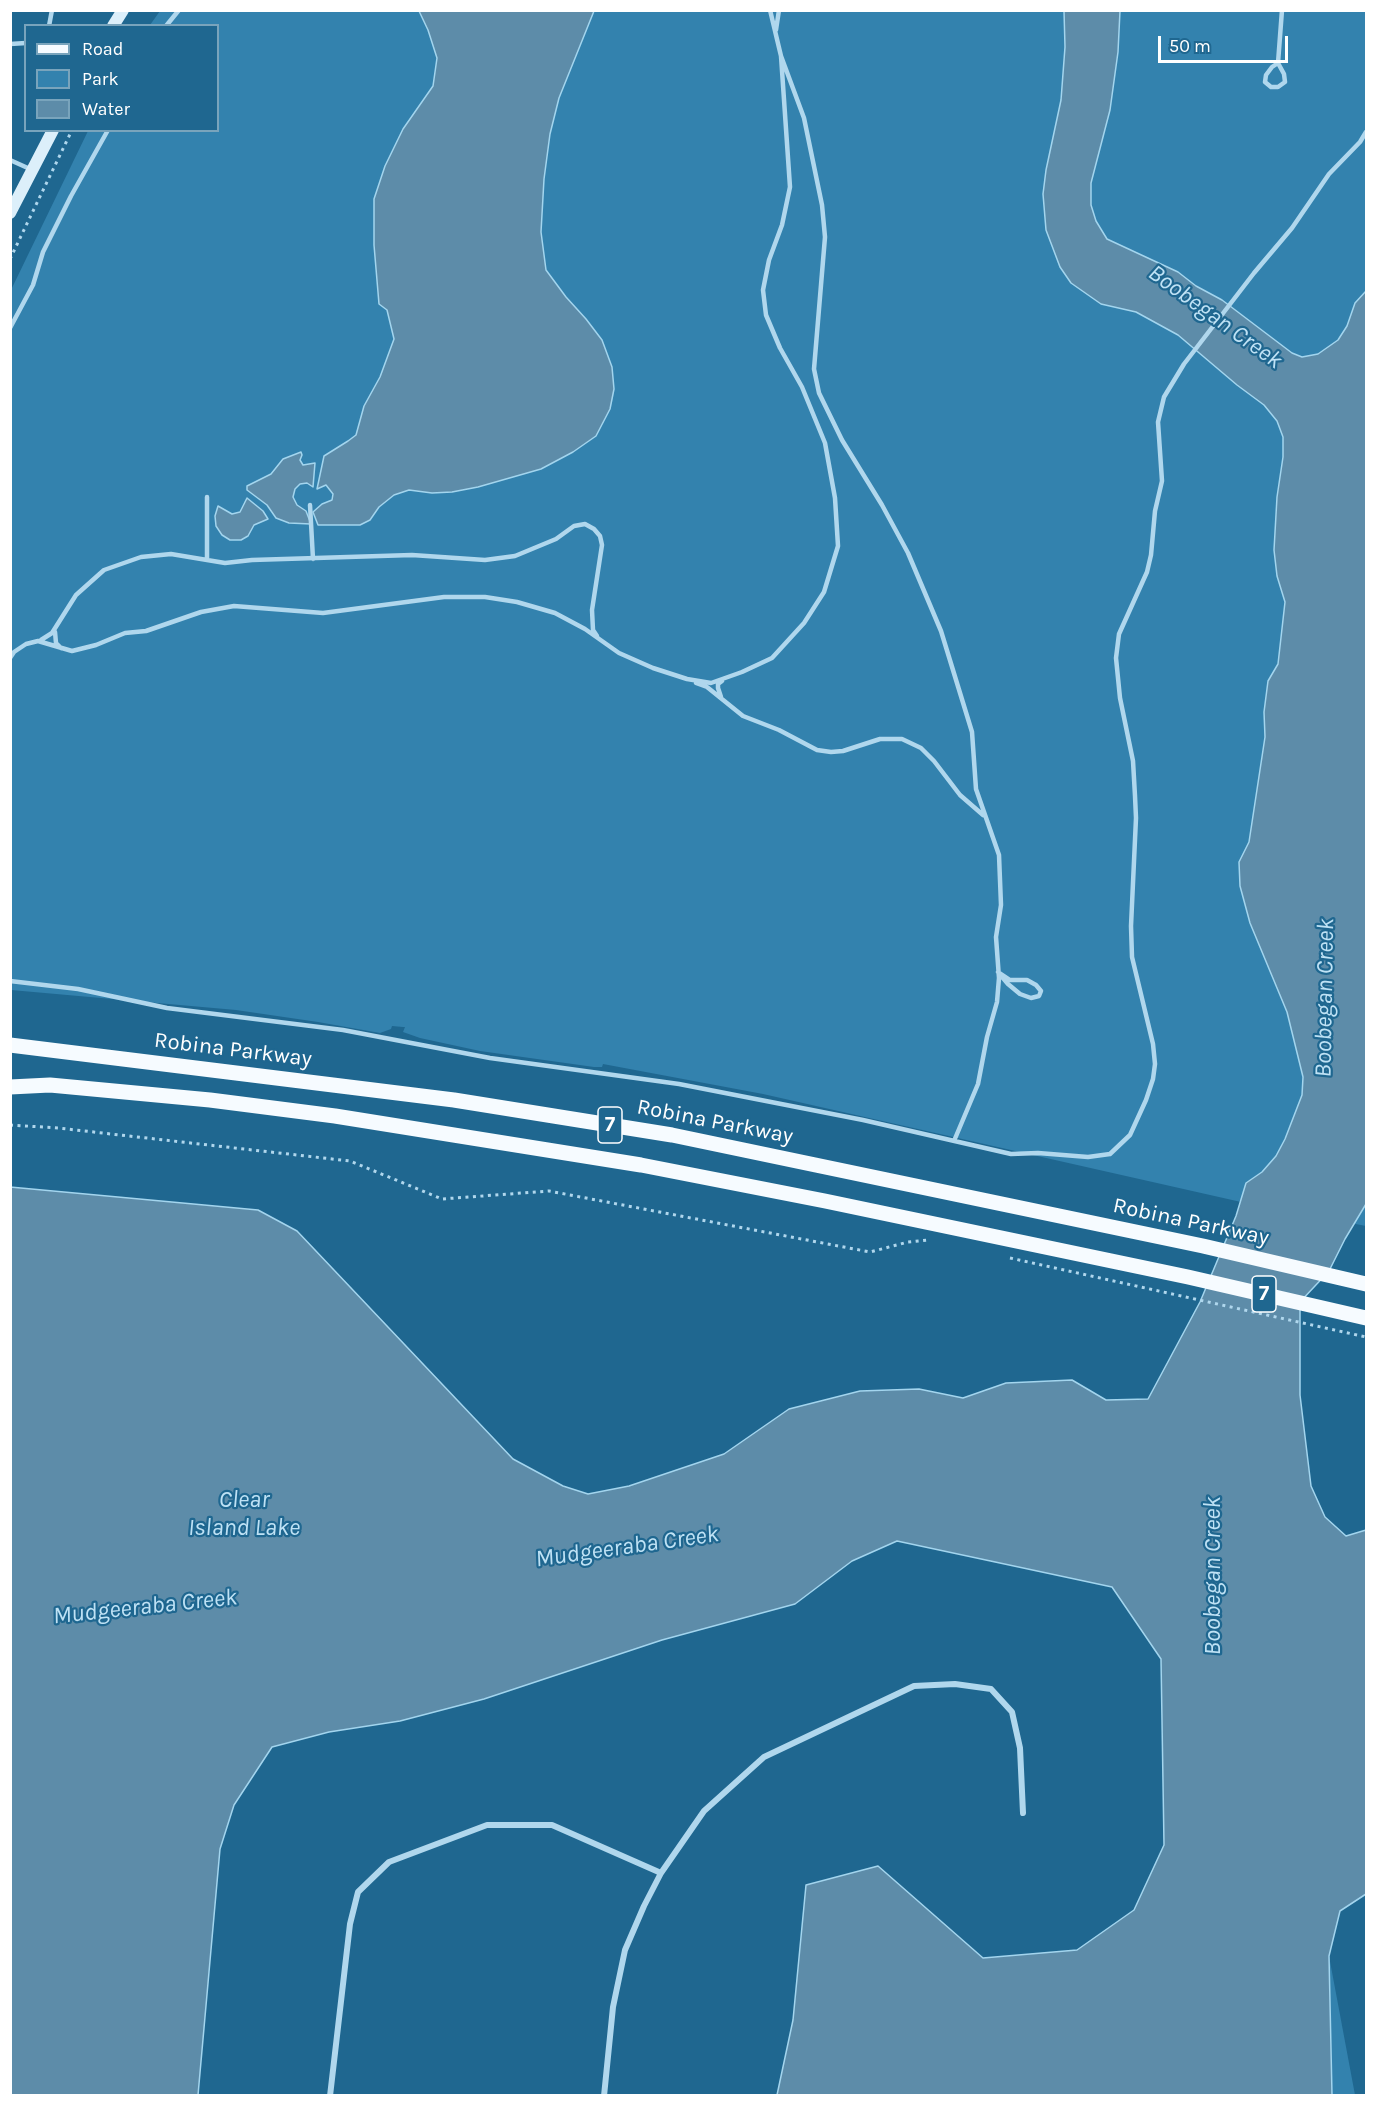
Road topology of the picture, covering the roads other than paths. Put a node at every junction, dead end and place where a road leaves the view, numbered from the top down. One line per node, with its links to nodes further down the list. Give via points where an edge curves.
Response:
1 (123, 10): 6 (main road)
2 (179, 10): 7 (lane)
3 (770, 10): 8 (lane)
4 (779, 10): 8 (lane)
5 (1282, 10): 10 (lane)
6 (114, 24)
7 (168, 24)
8 (775, 33): 9 (lane)
9 (781, 56): 29 (lane, via 790,186 763,290 766,315 825,443 836,498 838,546 824,592 804,623 772,658); 32 (lane, via 804,118 822,205 825,237 814,369 819,393 837,432 908,553 941,632 972,732)
10 (1278, 63): 10 (lane, via 1285,82 1271,87 1265,82 1266,75)
11 (52, 132): 15 (main road)
12 (107, 132): 17 (lane, via 71,196)
13 (1366, 132): 39 (lane, via 1329,174 1292,228 1184,363 1164,397 1158,422 1162,481 1151,555 1119,634 1116,658 1136,796 1132,957 1153,1044 1153,1079 1130,1135 1110,1154 1011,1154)
14 (10, 160): 15 (lane)
15 (32, 170): 16 (main road)
16 (10, 213)
17 (10, 328)
18 (207, 497): 20 (lane)
19 (310, 505): 21 (lane)
20 (207, 559): 21 (lane, via 225,563); 24 (lane, via 171,554 141,557 104,570 76,595)
21 (313, 559): 22 (lane, via 412,555 495,559 540,547 574,526 585,524 600,536 602,545)
22 (591, 616): 23 (lane, via 584,625); 25 (lane)
23 (568, 620): 25 (lane); 27 (lane, via 517,602 485,597 444,597 323,613 234,606 125,633 72,651)
24 (55, 629): 26 (lane); 27 (lane)
25 (598, 639): 30 (lane, via 619,653)
26 (38, 641): 27 (lane); 28 (lane, via 26,644)
27 (61, 648)
28 (10, 658)
29 (727, 678): 30 (lane, via 711,683); 31 (lane, via 718,684)
30 (685, 679): 31 (lane)
31 (722, 698): 33 (lane, via 743,716 817,750 843,751 880,739 902,739 921,748)
32 (976, 789): 33 (lane, via 974,799); 34 (lane)
33 (965, 799): 34 (lane)
34 (986, 819): 35 (lane, via 999,855)
35 (999, 972): 35 (lane, via 1020,994 1039,996 1041,991 1036,985 1010,980); 39 (lane, via 997,1002 978,1084)
36 (10, 981): 39 (lane, via 78,989 167,1008 344,1030 490,1058 679,1084)
37 (10, 1045): 40 (main road, Robina Parkway / 7, via 454,1100 672,1135)
38 (10, 1087): 41 (main road, 7, via 50,1085 210,1100 641,1165 1188,1277)
39 (954, 1141)
40 (1366, 1284)
41 (1366, 1318)
42 (1023, 1813): 43 (street, via 1020,1748 1012,1712 991,1689 955,1684 914,1686 764,1757 704,1810)
43 (661, 1873): 44 (street, via 552,1825 487,1825 389,1862 358,1892 350,1924); 45 (street, via 625,1950 613,2007)
44 (330, 2096)
45 (604, 2096)

